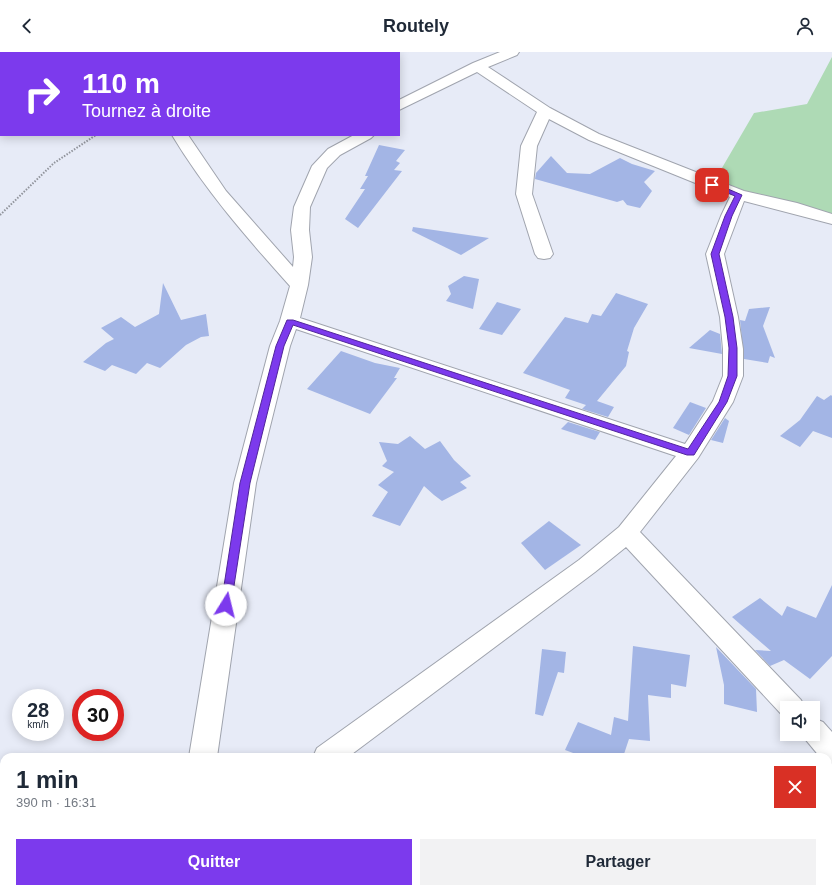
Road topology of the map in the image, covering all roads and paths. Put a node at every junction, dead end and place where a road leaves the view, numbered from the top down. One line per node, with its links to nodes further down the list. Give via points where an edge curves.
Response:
1 (512, 52): 2 (street)
2 (478, 66): 3 (street); 4 (street)
3 (400, 105)
4 (545, 111): 8 (street, via 594,137); 11 (street, via 529,146 524,194)
5 (94, 136): 9 (path, via 54,163)
6 (181, 136): 12 (street, via 216,191)
7 (364, 136): 12 (street, via 334,152 320,166 312,182 302,207 300,230 303,257)
8 (739, 195): 10 (street); 14 (street, via 715,254 729,317 733,376 723,402)
9 (0, 215)
10 (832, 219)
11 (544, 254)
12 (299, 285): 13 (street)
13 (290, 322): 14 (street); 19 (street, via 280,346 245,483)
14 (690, 453): 15 (street)
15 (627, 533): 16 (street); 20 (street, via 587,566)
16 (785, 701)
17 (820, 738): 18 (street)
18 (832, 751)
19 (204, 753)
20 (332, 753)

